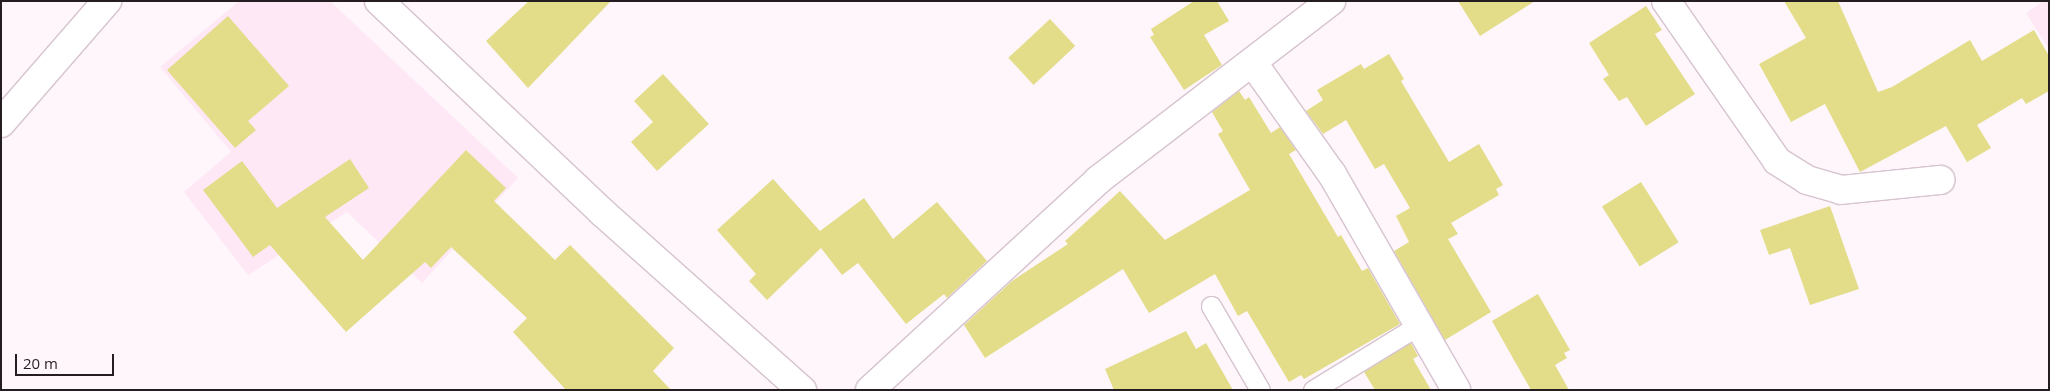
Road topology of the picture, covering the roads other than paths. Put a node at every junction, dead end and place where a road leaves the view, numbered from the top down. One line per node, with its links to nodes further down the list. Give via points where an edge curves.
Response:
1 (107, 1): 6 (street)
2 (379, 1): 10 (street, via 602,212)
3 (1331, 1): 5 (street)
4 (1666, 1): 7 (street, via 1777,161 1807,180 1841,190)
5 (1253, 63): 9 (street, via 1332,174); 11 (street, via 1098,180)
6 (1, 123)
7 (1940, 180)
8 (1211, 306): 12 (lane)
9 (1419, 325): 13 (lane); 14 (street)
10 (802, 390)
11 (870, 390)
12 (1260, 390)
13 (1313, 390)
14 (1456, 390)

